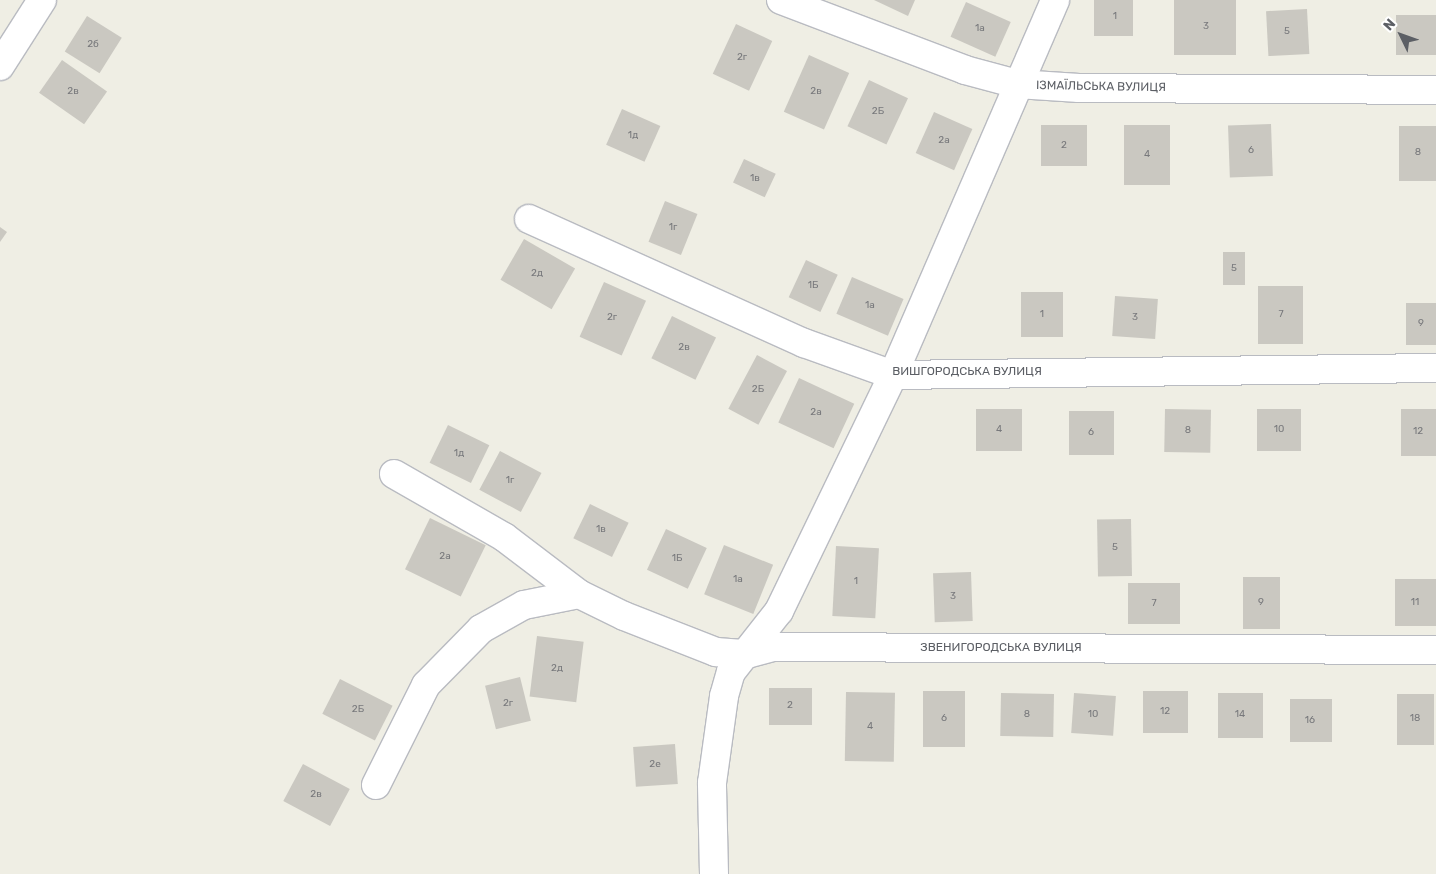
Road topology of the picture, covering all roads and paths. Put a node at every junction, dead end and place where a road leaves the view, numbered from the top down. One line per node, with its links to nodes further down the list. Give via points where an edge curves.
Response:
1 (42, 0): 4 (street)
2 (781, 0): 5 (street, ІЗМАЇЛЬСЬКА ВУЛИЦЯ, via 965,70)
3 (1055, 0): 5 (street)
4 (0, 66)
5 (1017, 84): 6 (street, ІЗМАЇЛЬСЬКА ВУЛИЦЯ, via 1079,88); 9 (street)
6 (1436, 90)
7 (529, 219): 9 (street, ВИШГОРОДСЬКА ВУЛИЦЯ, via 804,343)
8 (1436, 368): 9 (street, ВИШГОРОДСЬКА ВУЛИЦЯ)
9 (892, 374): 13 (street, via 779,611)
10 (394, 474): 11 (street, ЗВЕНИГОРОДСЬКА ВУЛИЦЯ, via 504,537)
11 (579, 594): 13 (street, ЗВЕНИГОРОДСЬКА ВУЛИЦЯ, via 624,616 716,652); 14 (street, via 524,605 481,629 426,686)
12 (1436, 650): 13 (street, ЗВЕНИГОРОДСЬКА ВУЛИЦЯ, via 773,647)
13 (747, 654): 15 (street, via 731,672 724,696 712,783)
14 (376, 785)
15 (714, 874)

